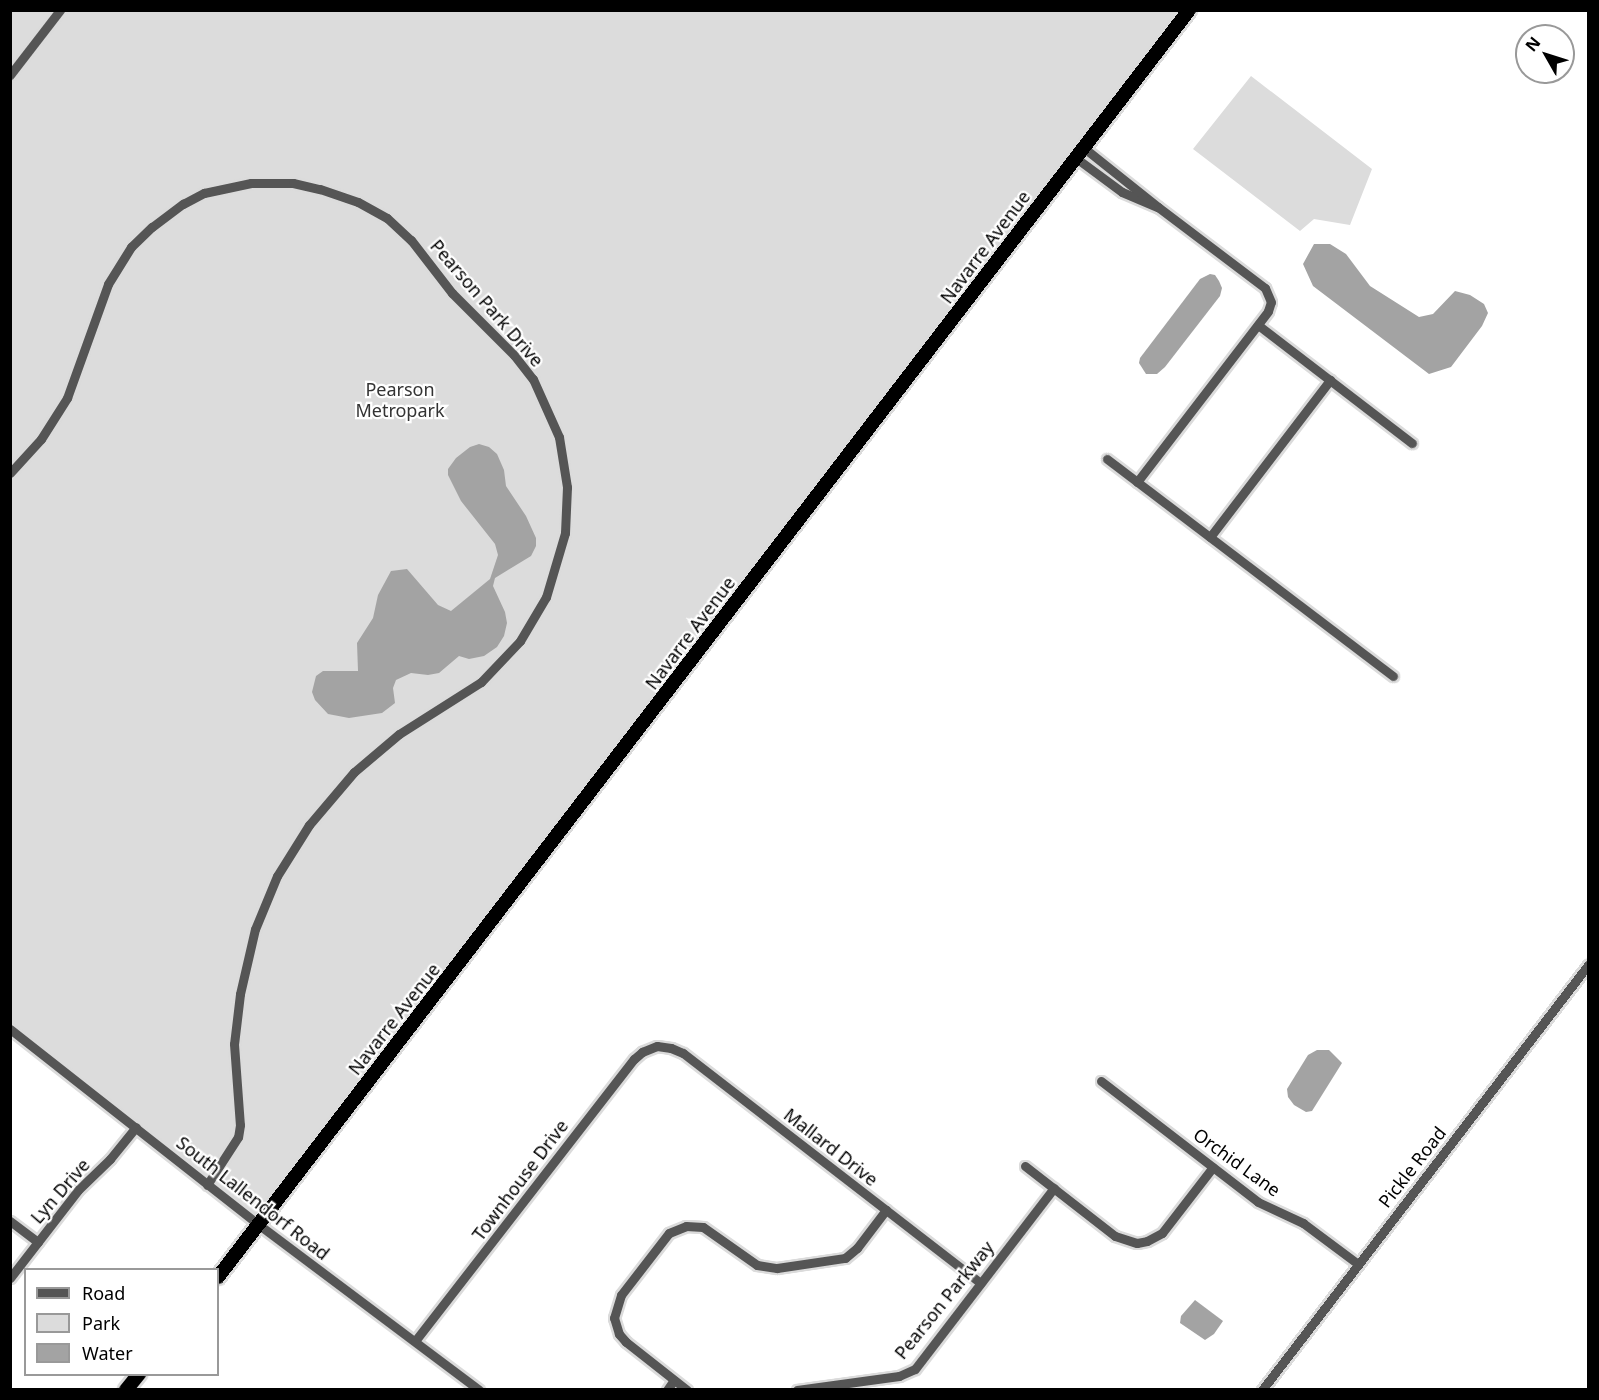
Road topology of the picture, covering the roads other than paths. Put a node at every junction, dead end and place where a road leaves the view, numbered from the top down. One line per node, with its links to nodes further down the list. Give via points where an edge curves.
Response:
1 (60, 10): 3 (street)
2 (1190, 10): 4 (highway, Navarre Avenue)
3 (10, 75)
4 (1080, 153): 5 (street, via 1268,291 1270,307); 24 (highway, Navarre Avenue)
5 (1258, 325): 6 (street); 10 (street)
6 (1330, 380): 7 (street); 11 (street)
7 (1412, 443)
8 (1107, 459): 10 (street)
9 (10, 473): 20 (street, Pearson Park Drive, via 41,439 68,398 108,284 131,247 183,204 204,193 251,183 293,183 320,189 358,202 393,223 533,379 559,437 567,487 565,533 546,597 520,641 481,682 399,734 354,772 309,825 277,876 255,929 240,994 234,1044 238,1137)
10 (1137, 482): 11 (street)
11 (1210, 537): 12 (street)
12 (1394, 676)
13 (1588, 965): 26 (street, Pickle Road)
14 (10, 1029): 17 (street, South Lallendorf Road)
15 (657, 1046): 22 (street, Mallard Drive, via 683,1053); 30 (street, Townhouse Drive, via 634,1059)
16 (1101, 1081): 19 (street, Orchid Lane)
17 (136, 1127): 20 (street, South Lallendorf Road); 25 (street, Lyn Drive, via 78,1190)
18 (1025, 1166): 21 (street)
19 (1213, 1167): 21 (street, via 1162,1233 1137,1243 1119,1238); 26 (street, Orchid Lane, via 1258,1202 1308,1226)
20 (207, 1185): 24 (street, South Lallendorf Road)
21 (1054, 1188): 29 (street, Pearson Parkway)
22 (886, 1210): 29 (street, Mallard Drive); 32 (street, via 845,1258 777,1268 757,1265 703,1227 686,1226 669,1233 621,1294 614,1318 626,1342)
23 (10, 1221): 25 (street)
24 (258, 1224): 27 (highway, Navarre Avenue); 30 (street, South Lallendorf Road)
25 (38, 1242): 28 (street, Lyn Drive)
26 (1358, 1264): 39 (street, Pickle Road)
27 (219, 1276)
28 (10, 1278)
29 (981, 1283): 33 (street, Pearson Parkway, via 911,1371)
30 (415, 1341): 35 (street, South Lallendorf Road)
31 (137, 1376): 34 (highway)
32 (675, 1380): 36 (street); 37 (street)
33 (819, 1388): 38 (street, Pearson Parkway)
34 (126, 1389)
35 (478, 1389)
36 (667, 1389)
37 (687, 1389)
38 (797, 1389)
39 (1262, 1389)

